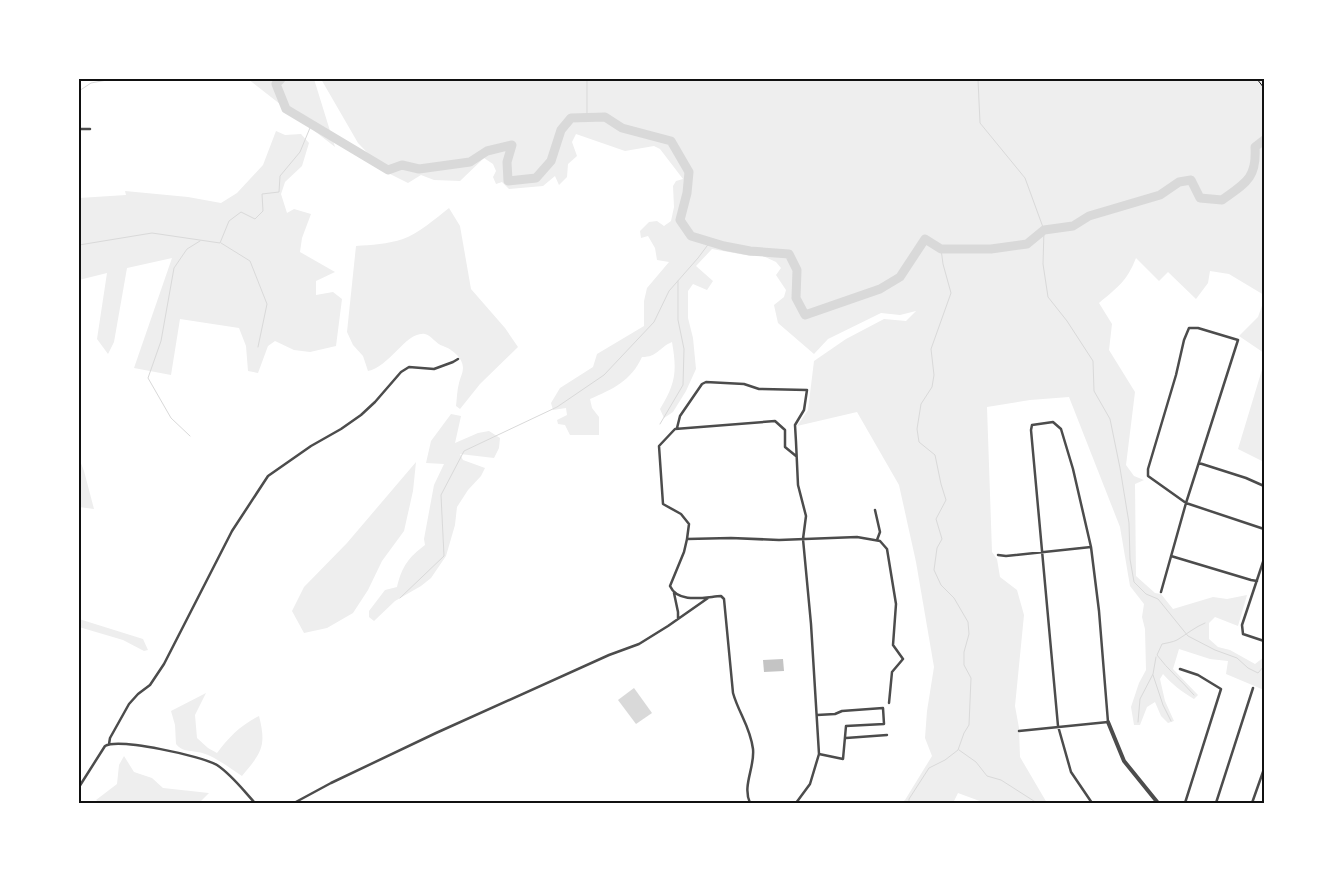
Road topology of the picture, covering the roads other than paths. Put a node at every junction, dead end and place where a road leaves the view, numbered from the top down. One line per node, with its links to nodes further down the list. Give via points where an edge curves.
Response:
1 (79, 129): 2 (street)
2 (90, 129)
3 (458, 359): 34 (street, via 434,369 409,367 361,415 268,476 232,531 164,664 150,684 129,704)
4 (677, 428): 5 (street, via 775,421 785,430 785,446); 5 (street, via 680,416 706,382 744,384 759,389 806,390 804,410 795,425); 11 (street, via 659,446 663,504 681,514 688,524)
5 (797, 457): 12 (street, via 798,484 806,516)
6 (1199, 463): 7 (street); 8 (street); 8 (street, via 1238,340 1189,328 1148,469 1148,476)
7 (1264, 486)
8 (1186, 503): 10 (street); 17 (street)
9 (875, 510): 13 (street, via 880,532)
10 (1264, 529)
11 (687, 539): 12 (street); 21 (street, via 670,584)
12 (803, 539): 13 (street, via 857,536); 28 (street)
13 (877, 540): 27 (street, via 887,549 896,604 893,645 903,659 892,672)
14 (1091, 547): 15 (street); 15 (street, via 1061,429 1053,422 1032,426); 29 (street)
15 (1043, 552): 16 (street); 30 (street)
16 (998, 555)
17 (1171, 556): 19 (street); 20 (street)
18 (1264, 559): 19 (street)
19 (1257, 581): 24 (street, via 1242,624 1243,634)
20 (1161, 592)
21 (674, 593): 22 (street, via 684,598); 23 (street)
22 (710, 597): 23 (street); 40 (street, via 721,596 725,602 733,693 749,728 753,749 747,788)
23 (678, 619): 39 (street, via 639,644 436,732)
24 (1264, 641)
25 (1180, 668): 44 (street, via 1221,689)
26 (1253, 688): 45 (street)
27 (889, 702)
28 (817, 715): 33 (street, via 882,708 884,724 846,726); 35 (street)
29 (1108, 722): 30 (street); 43 (street, via 1124,761)
30 (1058, 726): 31 (street); 42 (street, via 1071,772)
31 (1019, 731)
32 (887, 735): 33 (street)
33 (846, 738): 35 (street, via 843,759)
34 (108, 744): 37 (street); 38 (street, via 171,751 208,761 224,770)
35 (819, 754): 41 (street, via 810,784)
36 (1264, 769): 46 (street)
37 (79, 787)
38 (255, 803)
39 (294, 803)
40 (750, 803)
41 (796, 803)
42 (1092, 803)
43 (1158, 803)
44 (1185, 803)
45 (1216, 803)
46 (1252, 803)

